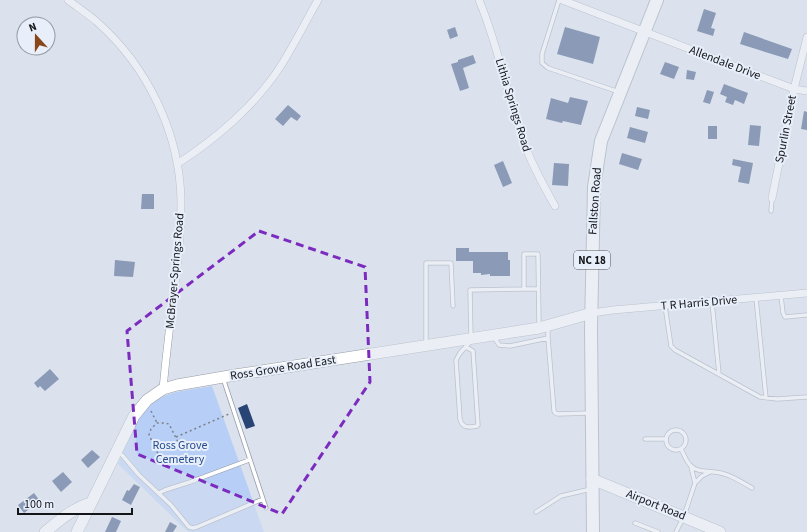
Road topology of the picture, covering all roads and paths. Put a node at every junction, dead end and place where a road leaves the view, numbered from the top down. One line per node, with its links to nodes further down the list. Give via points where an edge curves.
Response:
1 (68, 0): 11 (street, McBrayer-Springs Road, via 96,20 132,60 151,89 163,117)
2 (318, 0): 11 (street, via 281,65 251,102 200,149)
3 (479, 0): 13 (street, Lithia Springs Road, via 523,141 535,170)
4 (561, 0): 6 (street); 9 (lane, via 542,54 542,63 548,68)
5 (657, 0): 6 (main road, Fallston Road / NC 18)
6 (644, 32): 8 (street, Allendale Drive); 9 (main road, Fallston Road / NC 18)
7 (807, 37): 8 (street, Spurlin Street)
8 (794, 89): 10 (street, Allendale Drive); 12 (street, Spurlin Street)
9 (620, 92): 23 (main road, Fallston Road / NC 18, via 601,141 594,187)
10 (807, 92)
11 (177, 164): 32 (street, McBrayer-Springs Road, via 181,200 180,239)
12 (772, 198): 14 (lane)
13 (555, 206)
14 (771, 211)
15 (524, 289): 16 (lane); 16 (lane, via 524,254 538,254); 28 (lane, via 470,290)
16 (538, 289): 25 (lane)
17 (807, 294): 18 (street, T R Harris Drive)
18 (781, 296): 19 (street, T R Harris Drive); 24 (lane, via 785,317)
19 (756, 298): 20 (street, T R Harris Drive); 34 (lane)
20 (712, 302): 22 (street, T R Harris Drive); 30 (lane)
21 (453, 306): 29 (lane, via 452,263 426,263)
22 (666, 306): 23 (street, T R Harris Drive); 30 (lane, via 672,346 675,350)
23 (592, 313): 25 (street, Ross Grove Road East); 36 (main road, Fallston Road / NC 18)
24 (807, 315)
25 (543, 327): 26 (street, Ross Grove Road East); 27 (lane)
26 (494, 336): 27 (lane, via 499,345 510,346); 28 (street, Ross Grove Road East)
27 (548, 338): 36 (lane, via 555,413)
28 (470, 342): 28 (lane, via 473,351 478,425 470,428 464,427 461,423 456,360); 29 (street, Ross Grove Road East)
29 (426, 347): 31 (street, Ross Grove Road East)
30 (719, 374): 34 (lane)
31 (223, 377): 32 (street, Ross Grove Road East); 46 (lane)
32 (163, 389): 43 (street, Ross Grove Road East, via 146,400 134,416)
33 (807, 397): 34 (lane, via 777,400)
34 (766, 398)
35 (148, 406): 38 (path)
36 (592, 413): 50 (main road, Fallston Road / NC 18)
37 (223, 417): 39 (path)
38 (157, 424): 39 (path, via 169,424); 45 (path, via 149,435)
39 (176, 437): 44 (path)
40 (645, 439): 41 (lane)
41 (666, 439): 42 (lane, via 672,449); 42 (lane, via 672,431 683,432 686,440)
42 (681, 449): 47 (lane)
43 (116, 452): 52 (lane, via 122,455); 54 (street, Ross Grove Road East)
44 (183, 452)
45 (160, 458)
46 (249, 460): 52 (lane, via 161,491); 53 (lane)
47 (691, 466): 48 (lane); 49 (lane)
48 (712, 472): 49 (lane, via 702,476); 51 (lane, via 726,475)
49 (695, 483): 57 (lane)
50 (592, 484): 56 (lane, via 562,496); 57 (street, Airport Road); 61 (main road, Fallston Road / NC 18)
51 (752, 488)
52 (159, 494): 53 (lane, via 193,528)
53 (263, 499): 55 (lane)
54 (92, 503): 59 (street, via 73,510); 60 (street, Ross Grove Road East)
55 (266, 508)
56 (536, 512)
57 (684, 516): 63 (lane); 64 (street, Airport Road)
58 (635, 523): 62 (lane)
59 (45, 532)
60 (77, 532)
61 (593, 532)
62 (658, 532)
63 (676, 532)
64 (720, 532)

